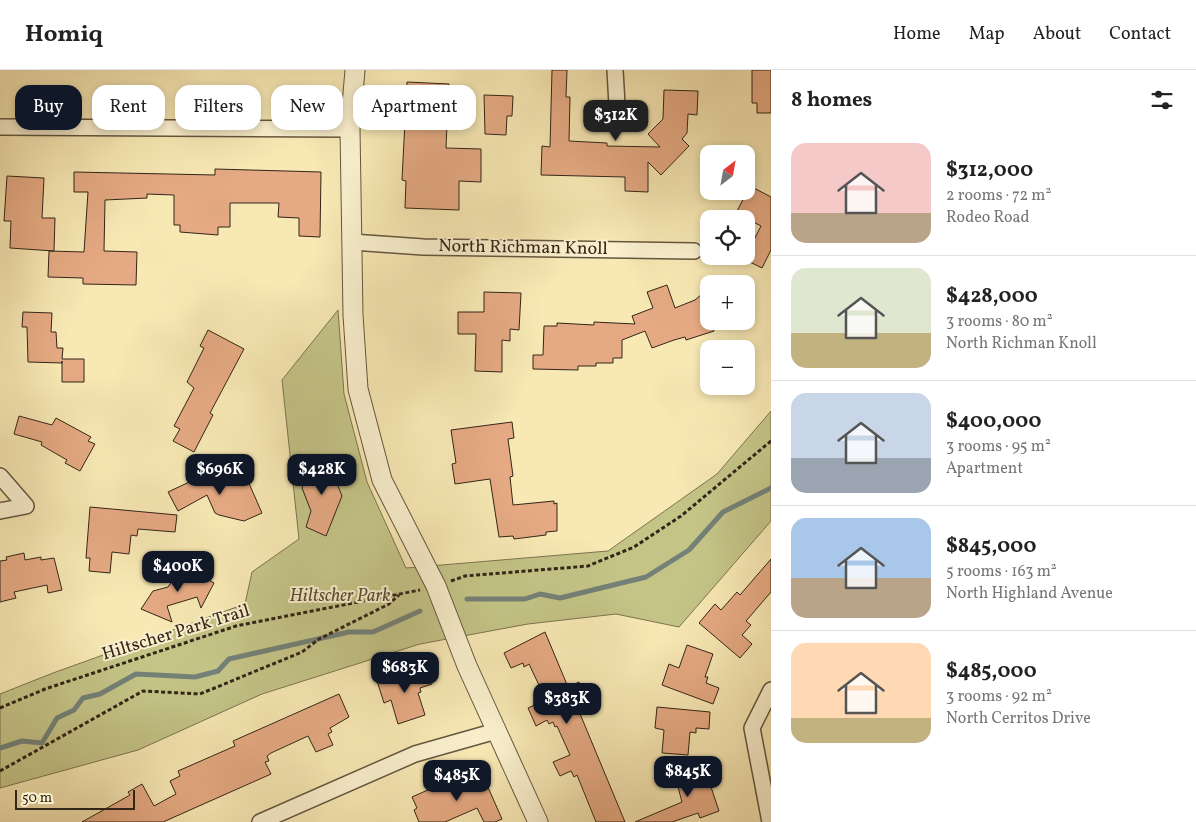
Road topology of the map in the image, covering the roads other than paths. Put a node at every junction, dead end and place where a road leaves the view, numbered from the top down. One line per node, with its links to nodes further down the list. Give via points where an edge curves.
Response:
1 (355, 70): 5 (street)
2 (615, 70): 3 (street)
3 (617, 104)
4 (0, 127): 5 (street)
5 (350, 129): 6 (street)
6 (352, 242): 7 (street, North Richman Knoll, via 423,247); 11 (street, via 358,389 382,480 436,586)
7 (694, 251)
8 (0, 476): 9 (street, via 26,506)
9 (0, 512)
10 (771, 690): 14 (street, via 752,728)
11 (496, 731): 12 (street, via 415,754); 13 (street)
12 (260, 822)
13 (538, 822)
14 (770, 822)

